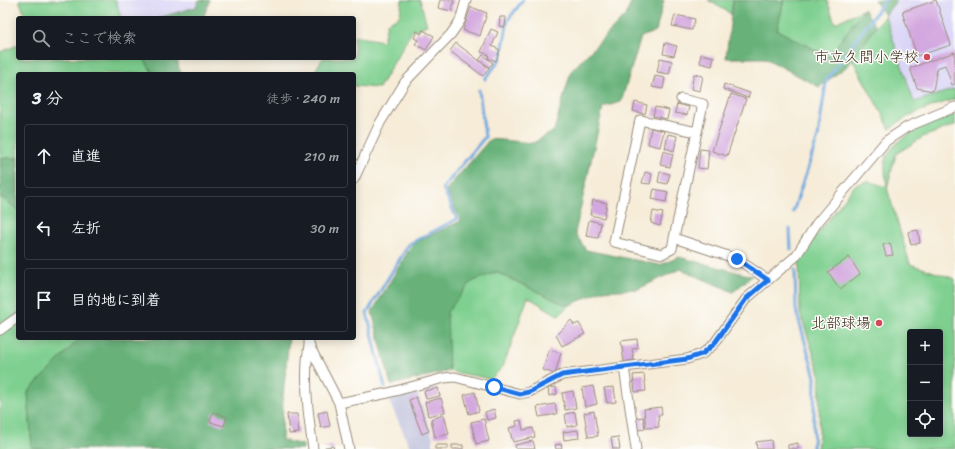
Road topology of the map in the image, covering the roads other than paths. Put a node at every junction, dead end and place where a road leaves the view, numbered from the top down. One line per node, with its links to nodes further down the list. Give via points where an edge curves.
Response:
1 (466, 0): 5 (street, via 460,21 451,34 405,82 380,124)
2 (681, 99): 4 (street, via 703,104)
3 (955, 107): 7 (street, via 907,127 886,141 817,223 796,256)
4 (697, 132): 6 (street); 6 (street, via 640,120 614,242 662,254 672,249)
5 (356, 173)
6 (674, 238): 7 (street, via 737,259)
7 (768, 280): 11 (street, via 746,299 714,344 702,354 687,359)
8 (16, 318): 9 (street)
9 (0, 330)
10 (310, 343): 12 (street); 13 (street, via 306,361 308,414)
11 (624, 367): 12 (street, via 562,375 520,394 455,377); 15 (street)
12 (339, 403): 14 (street)
13 (313, 449)
14 (349, 449)
15 (636, 449)

